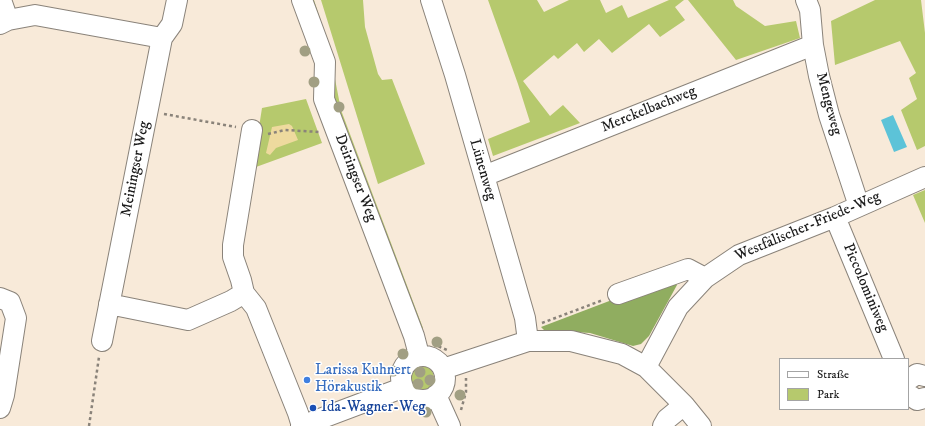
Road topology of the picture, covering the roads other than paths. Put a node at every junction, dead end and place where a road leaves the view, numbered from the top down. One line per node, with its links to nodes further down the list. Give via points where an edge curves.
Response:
1 (1, 0): 6 (street)
2 (177, 0): 7 (street, Meiningser Weg, via 172,24)
3 (302, 0): 21 (street, Deiringser Weg, via 325,62 324,99)
4 (431, 0): 10 (street, Lünenweg)
5 (806, 0): 8 (street, Mengeweg, via 810,10)
6 (4, 22): 7 (street, via 35,15)
7 (162, 38): 18 (street, Meiningser Weg)
8 (813, 45): 10 (street, Merckelbachweg); 12 (street, Mengeweg, via 829,115)
9 (252, 130): 15 (street, via 232,245)
10 (484, 176): 20 (street, Lünenweg, via 525,318)
11 (925, 177): 12 (street, Westfälischer-Friede-Weg)
12 (859, 206): 13 (street, Westfälischer-Friede-Weg)
13 (835, 217): 14 (street, Westfälischer-Friede-Weg, via 739,255); 22 (street, Piccolominiweg)
14 (705, 278): 16 (street, via 688,269); 23 (street, Westfälischer-Friede-Weg, via 678,307)
15 (244, 293): 18 (street, via 188,320); 34 (street, via 256,308)
16 (618, 294)
17 (0, 298): 32 (street, via 10,302 16,318)
18 (109, 304): 19 (street, Meiningser Weg)
19 (102, 341)
20 (528, 341): 23 (street, via 571,341 622,354); 24 (street)
21 (419, 355): 24 (street, via 429,356 438,361); 27 (street, via 410,359 403,367 400,378)
22 (894, 358)
23 (646, 367): 31 (street)
24 (443, 368): 28 (street, via 443,388)
25 (925, 376): 26 (street, via 917,374)
26 (909, 379)
27 (402, 388): 28 (street, via 418,400 428,400); 34 (street)
28 (436, 395): 33 (street)
29 (909, 395): 30 (street, via 917,400)
30 (925, 398)
31 (684, 405): 35 (street, via 667,419); 36 (street)
32 (0, 408)
33 (455, 419)
34 (301, 426)
35 (663, 426)
36 (701, 426)

